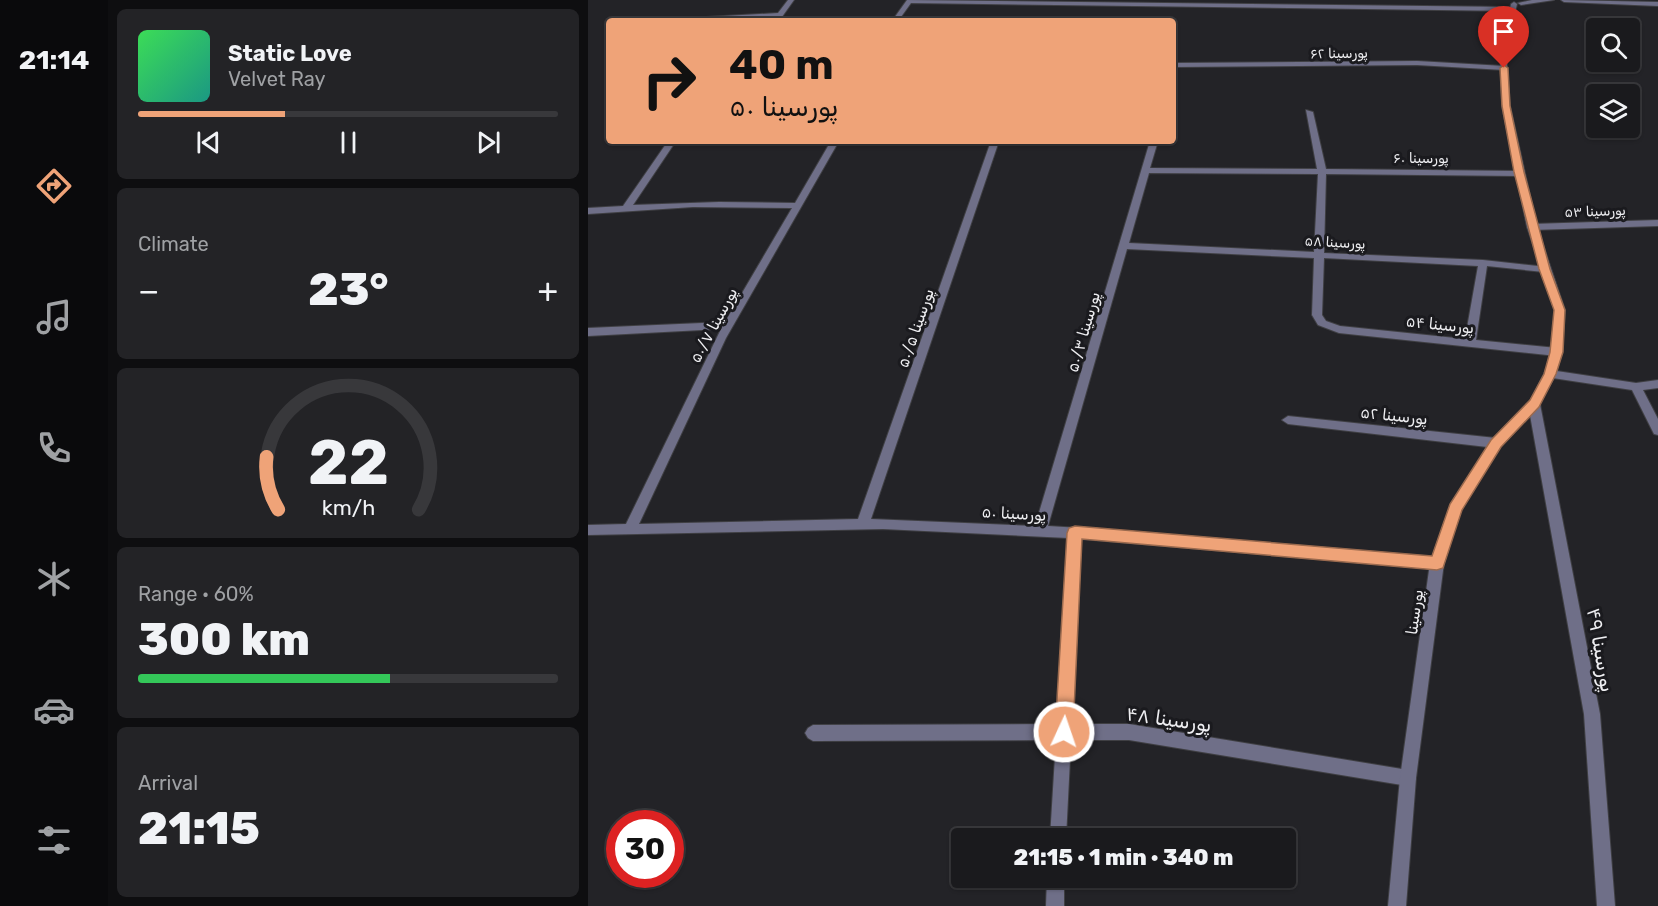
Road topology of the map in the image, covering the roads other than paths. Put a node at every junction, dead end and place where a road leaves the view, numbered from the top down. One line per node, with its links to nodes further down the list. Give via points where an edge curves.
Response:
1 (791, 0): 7 (street)
2 (910, 0): 5 (street); 10 (street)
3 (1551, 0): 5 (street)
4 (1564, 0): 6 (street)
5 (1515, 3): 12 (street, پورسینا, via 1503,52)
6 (1658, 4)
7 (781, 15): 8 (street); 9 (street)
8 (726, 18)
9 (778, 18)
10 (898, 18)
11 (1176, 65): 12 (street, پورسینا ۶۲, via 1417,63)
12 (1504, 68): 20 (street, پورسینا, via 1506,106)
13 (1309, 112): 19 (street)
14 (670, 144): 22 (street)
15 (833, 144): 21 (street, پورسینا ۵۰/۷)
16 (994, 144): 41 (street, پورسینا ۵۰/۵)
17 (1153, 144): 18 (street, پورسینا ۵۰/۳)
18 (1146, 170): 19 (street, پورسینا ۶۰); 26 (street, پورسینا ۵۰/۳)
19 (1322, 171): 20 (street, پورسینا ۶۰); 27 (street)
20 (1519, 172): 25 (street, پورسینا)
21 (799, 206): 22 (street, via 748,203); 30 (street, پورسینا ۵۰/۷)
22 (626, 208): 23 (street)
23 (588, 211)
24 (1658, 223): 25 (street, پورسینا ۵۳)
25 (1532, 227): 29 (street, پورسینا)
26 (1124, 246): 27 (street, پورسینا ۵۸); 44 (street, پورسینا ۵۰/۳)
27 (1319, 255): 28 (street, پورسینا ۵۸); 32 (street, پورسینا ۵۴, via 1317,315 1322,323 1339,329)
28 (1483, 263): 29 (street, پورسینا ۵۸); 32 (street)
29 (1544, 269): 33 (street, پورسینا, via 1560,310)
30 (729, 325): 31 (street); 43 (street, پورسینا ۵۰/۷)
31 (588, 332)
32 (1470, 342): 33 (street, پورسینا ۵۴)
33 (1557, 352): 34 (street, پورسینا)
34 (1550, 374): 36 (street); 37 (street, پورسینا)
35 (1658, 384): 36 (street)
36 (1636, 387): 39 (street)
37 (1534, 404): 40 (street, پورسینا); 54 (street, پورسینا ۴۹, via 1592,714)
38 (1288, 420): 40 (street, پورسینا ۵۲)
39 (1658, 431)
40 (1496, 443): 46 (street, پورسینا, via 1455,508)
41 (863, 524): 43 (street, پورسینا ۵۰); 44 (street, پورسینا ۵۰)
42 (588, 530): 43 (street, پورسینا ۵۰)
43 (629, 530)
44 (1040, 531): 45 (street, پورسینا ۵۰)
45 (1075, 533): 46 (street, پورسینا ۵۰); 47 (street)
46 (1437, 563): 49 (street, پورسینا)
47 (1064, 732): 48 (street, پورسینا ۴۸); 49 (street, پورسینا ۴۸, via 1128,732); 50 (street)
48 (813, 733)
49 (1408, 778): 53 (street, پورسینا)
50 (1059, 828)
51 (1056, 888): 52 (street)
52 (1055, 906)
53 (1398, 906)
54 (1606, 906)

